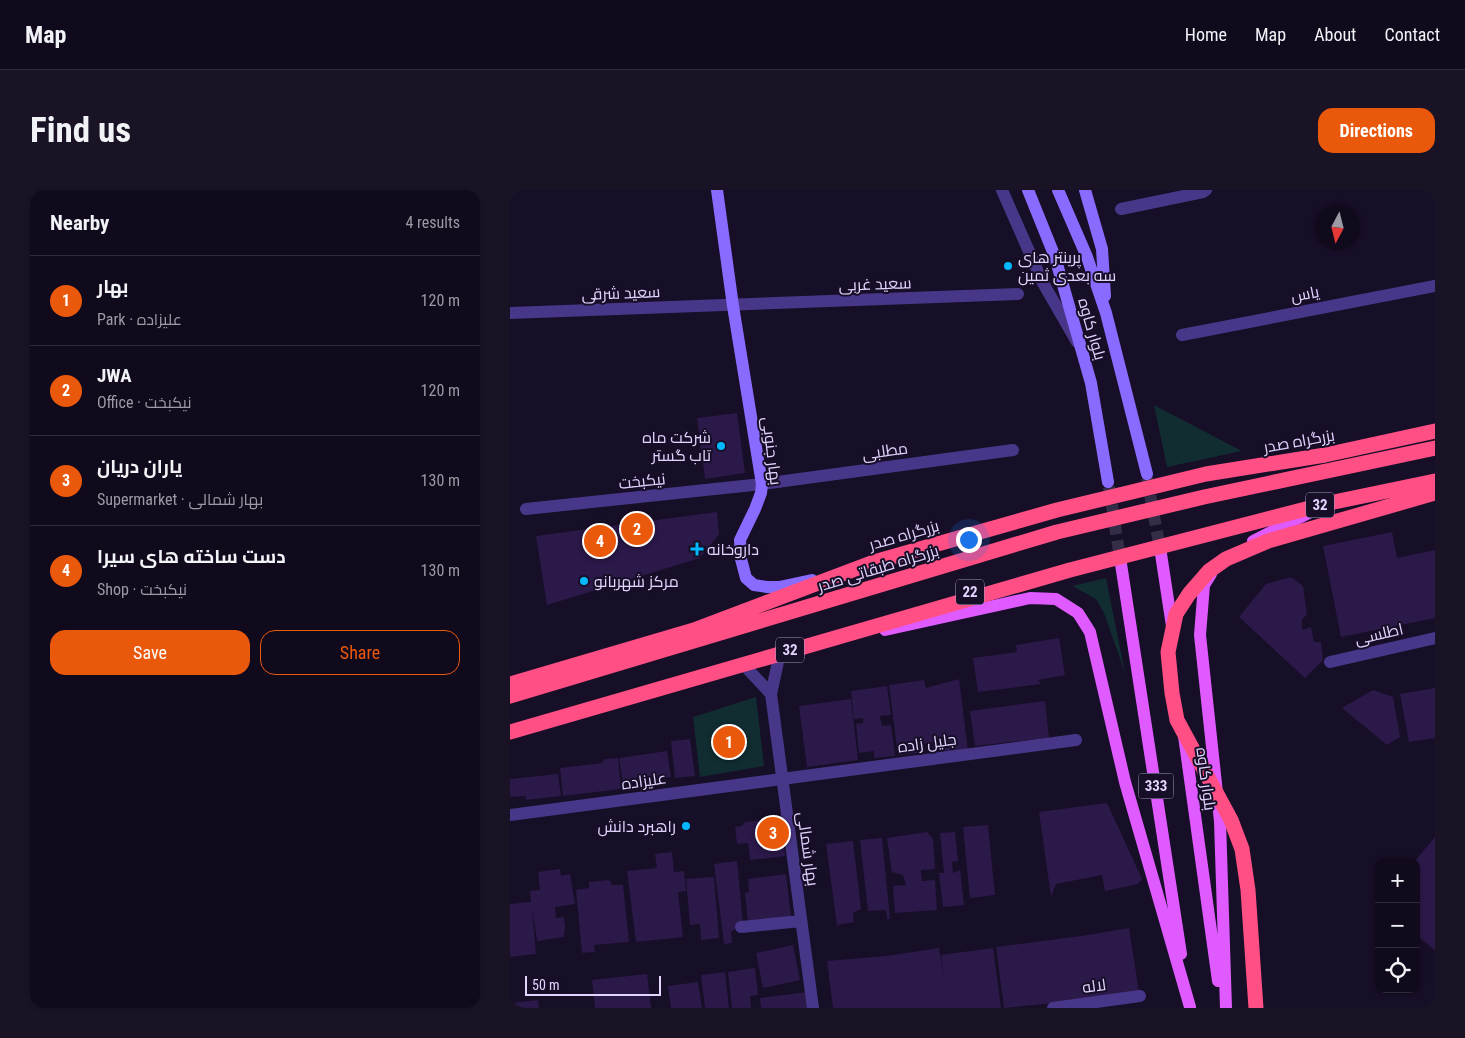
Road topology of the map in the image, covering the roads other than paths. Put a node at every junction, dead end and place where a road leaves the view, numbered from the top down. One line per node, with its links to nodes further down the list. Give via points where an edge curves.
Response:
1 (717, 190): 10 (street, بهار جنوبی)
2 (1002, 190): 14 (street, via 1043,283)
3 (1028, 190): 14 (street, بلوار کاوه, via 1054,257)
4 (1058, 190): 12 (street, بلوار کاوه, via 1087,257)
5 (1085, 190): 12 (street, via 1102,249)
6 (1206, 190): 7 (street)
7 (1122, 209)
8 (1435, 286): 13 (street, یاس)
9 (1018, 294): 10 (street, سعید غربی)
10 (733, 306): 11 (street, سعید شرقی); 21 (street, بهار جنوبی)
11 (510, 314)
12 (1106, 314): 18 (street, بلوار کاوه)
13 (1182, 335)
14 (1082, 352): 20 (street, بلوار کاوه, via 1091,383)
15 (1435, 431): 26 (highway, بزرگراه صدر, via 1325,455 1206,474 1057,510)
16 (1435, 448): 34 (highway, بزرگراه طبقاتی صدر / 22, via 1057,532)
17 (1013, 450): 21 (street, مطلبی)
18 (1146, 474)
19 (1435, 480): 23 (highway, 32); 35 (highway, 22, via 1205,527 1068,563)
20 (1108, 482)
21 (762, 484): 24 (street, نیکبخت); 26 (street, بهار جنوبی, via 755,509 740,540 746,578 754,585 779,587)
22 (1435, 493): 48 (highway, via 1268,541 1226,559 1209,571 1176,614 1168,652 1177,720 1231,820 1242,849)
23 (1329, 503): 29 (highway, 32, via 1070,570); 47 (main road, via 1232,552 1216,564 1204,585 1200,635 1220,821)
24 (526, 509)
25 (1161, 554): 46 (main road, بلوار کاوه / 333)
26 (874, 562): 32 (highway, بزرگراه صدر, via 694,630)
27 (1121, 564): 43 (main road, 333)
28 (1435, 638): 30 (street, اطلسی)
29 (780, 653): 31 (highway, 32); 33 (street, بهار شمالی); 43 (main road, via 1030,598 1056,599 1078,614 1090,632 1125,782)
30 (1330, 662)
31 (743, 664): 33 (street); 36 (highway, 32)
32 (510, 684)
33 (771, 694): 38 (street, بهار شمالی)
34 (510, 696)
35 (510, 726)
36 (510, 732)
37 (1076, 740): 38 (street, جلیل زاده)
38 (782, 779): 39 (street, علیزاده); 40 (street, بهار شمالی)
39 (510, 815)
40 (801, 921): 41 (street); 44 (street, بهار شمالی)
41 (741, 928)
42 (1140, 996): 45 (street, لاله)
43 (1190, 1007)
44 (813, 1008)
45 (1053, 1008)
46 (1222, 1008)
47 (1226, 1008)
48 (1256, 1008)

